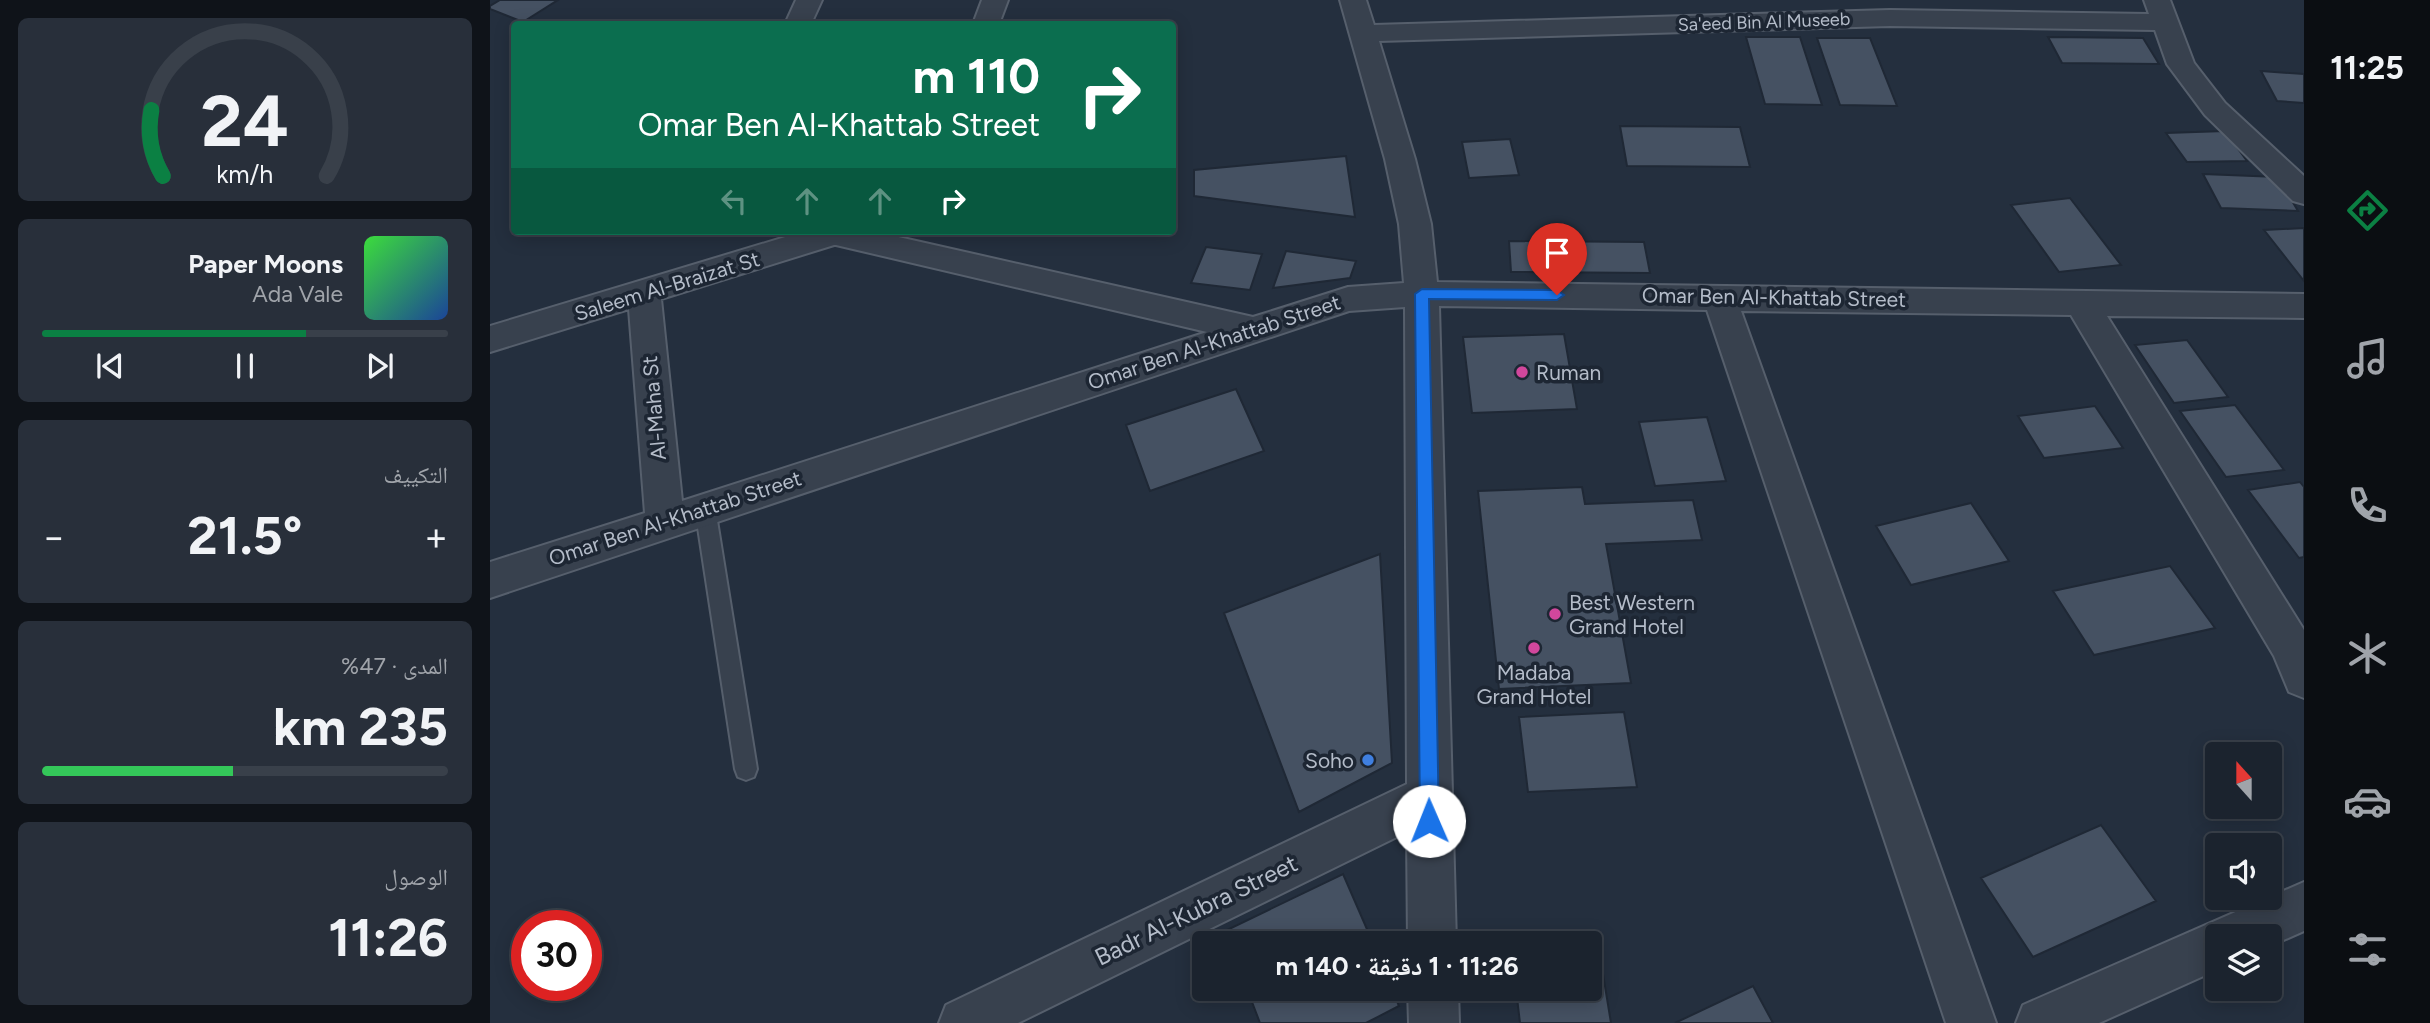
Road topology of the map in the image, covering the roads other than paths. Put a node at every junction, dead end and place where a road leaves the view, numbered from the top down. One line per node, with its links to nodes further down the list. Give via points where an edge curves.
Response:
1 (809, 0): 6 (street)
2 (995, 0): 7 (street)
3 (1888, 9): 4 (street, Sa'eed Bin Al Museeb); 5 (street, Sa'eed Bin Al Museeb)
4 (2160, 11): 8 (street, via 2181,64 2215,108)
5 (1358, 16): 12 (street, via 1401,159 1415,224)
6 (799, 21)
7 (987, 21)
8 (2304, 194)
9 (833, 235): 11 (street, Saleem Al-Braizat St)
10 (848, 235): 16 (street)
11 (644, 294): 17 (street, Saleem Al-Braizat St); 19 (street, Al-Maha St)
12 (1422, 294): 13 (street, Omar Ben Al-Khattab Street); 16 (street, Omar Ben Al-Khattab Street, via 1348,299); 23 (street)
13 (1719, 296): 14 (street, Omar Ben Al-Khattab Street); 31 (street)
14 (2080, 301): 15 (street, Omar Ben Al-Khattab Street); 21 (street, via 2291,646)
15 (2304, 306)
16 (1250, 329): 18 (street, Omar Ben Al-Khattab Street)
17 (490, 340)
18 (705, 508): 19 (street, Omar Ben Al-Khattab Street); 22 (lane)
19 (665, 523): 20 (street, Omar Ben Al-Khattab Street)
20 (490, 580)
21 (2304, 678)
22 (746, 769)
23 (1429, 797): 26 (street); 29 (street, Badr Al-Kubra Street)
24 (2304, 906): 25 (street)
25 (2263, 924)
26 (1432, 931)
27 (2205, 950): 32 (street)
28 (1433, 1001): 30 (street)
29 (964, 1023)
30 (1434, 1023)
31 (1971, 1023)
32 (2041, 1023)

